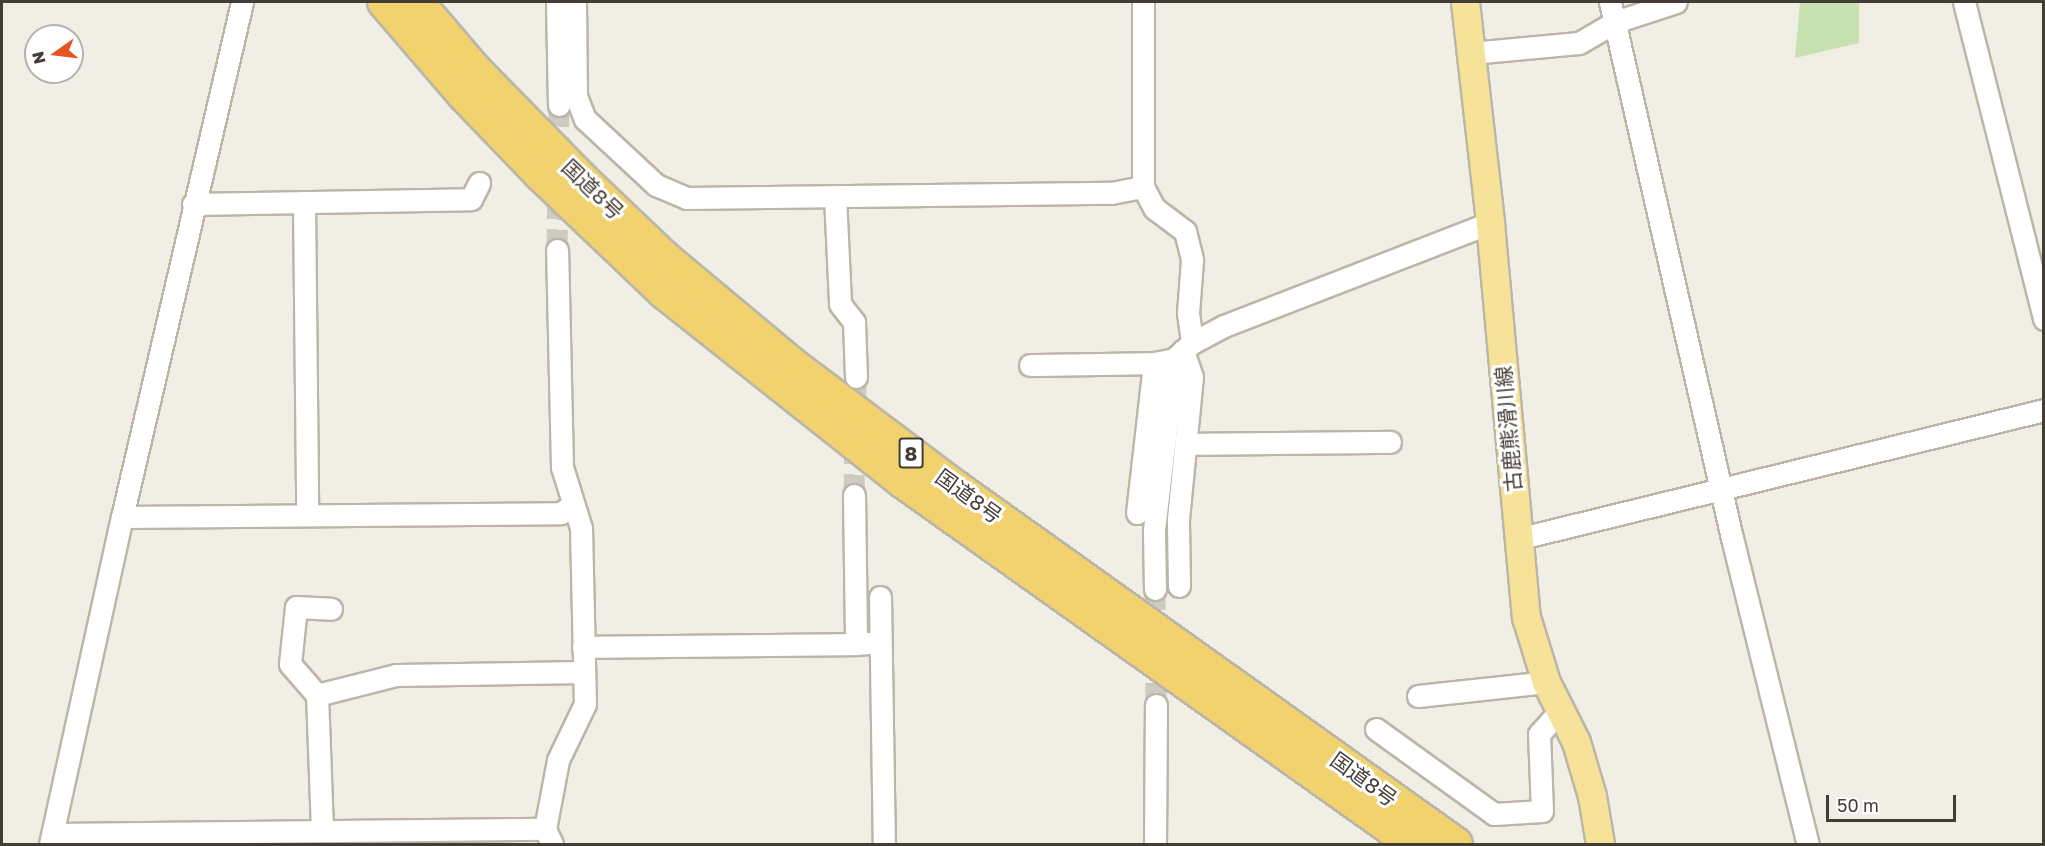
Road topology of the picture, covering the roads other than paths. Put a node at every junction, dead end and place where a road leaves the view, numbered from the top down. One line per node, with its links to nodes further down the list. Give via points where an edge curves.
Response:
1 (242, 2): 18 (street)
2 (384, 2): 55 (highway, 国道8号 / 8, via 532,166 665,293 902,481)
3 (417, 2): 56 (highway, 国道8号 / 8, via 476,71 582,178 665,258 793,365 957,488)
4 (557, 2): 13 (street)
5 (575, 2): 16 (street, via 576,96 585,119 656,185 686,198)
6 (1143, 2): 15 (street)
7 (1465, 2): 12 (main road, 古鹿熊滑川線)
8 (1610, 2): 11 (street)
9 (1676, 2): 11 (street)
10 (1964, 2): 21 (street)
11 (1615, 22): 12 (street, via 1579,43); 28 (street)
12 (1471, 53): 19 (main road, 古鹿熊滑川線)
13 (559, 105)
14 (480, 183): 17 (street, via 471,199)
15 (1143, 187): 16 (street, via 1111,193); 22 (street, via 1154,208 1185,231 1192,260 1188,313)
16 (835, 196): 24 (street, via 840,304 854,322)
17 (304, 202): 18 (street); 31 (street)
18 (193, 204): 33 (street)
19 (1490, 222): 22 (street, via 1224,326); 34 (main road, 古鹿熊滑川線)
20 (557, 250): 30 (street, via 562,467)
21 (2043, 319)
22 (1176, 354): 23 (street); 27 (street, via 1192,376); 32 (street); 36 (street, via 1154,530)
23 (1030, 365)
24 (856, 377)
25 (2043, 410): 28 (street)
26 (1390, 442): 27 (street)
27 (1186, 444): 35 (street, via 1178,519)
28 (1723, 487): 34 (street); 58 (street)
29 (854, 495): 40 (street)
30 (572, 505): 31 (street, via 561,513); 41 (street, via 581,528)
31 (307, 513): 33 (street)
32 (1137, 513)
33 (122, 517): 52 (street)
34 (1517, 539): 43 (main road, 古鹿熊滑川線, via 1526,617)
35 (1179, 586)
36 (1155, 589)
37 (880, 597): 39 (street)
38 (331, 609): 44 (street, via 296,607 290,664)
39 (879, 642): 40 (street); 53 (street)
40 (856, 644): 41 (street)
41 (583, 646): 42 (street)
42 (584, 672): 44 (street, via 396,675); 50 (street, via 585,704 558,760)
43 (1546, 682): 45 (street); 47 (main road, 古鹿熊滑川線)
44 (316, 695): 49 (street)
45 (1419, 696)
46 (1156, 705): 54 (street)
47 (1560, 711): 48 (street, via 1539,734 1542,811 1494,814); 57 (main road, 古鹿熊滑川線, via 1576,742 1592,796)
48 (1376, 729)
49 (322, 831): 50 (street); 51 (street)
50 (549, 837)
51 (299, 838): 52 (street)
52 (52, 839)
53 (884, 844)
54 (1155, 844)
55 (1413, 844)
56 (1456, 844)
57 (1600, 844)
58 (1808, 844)

